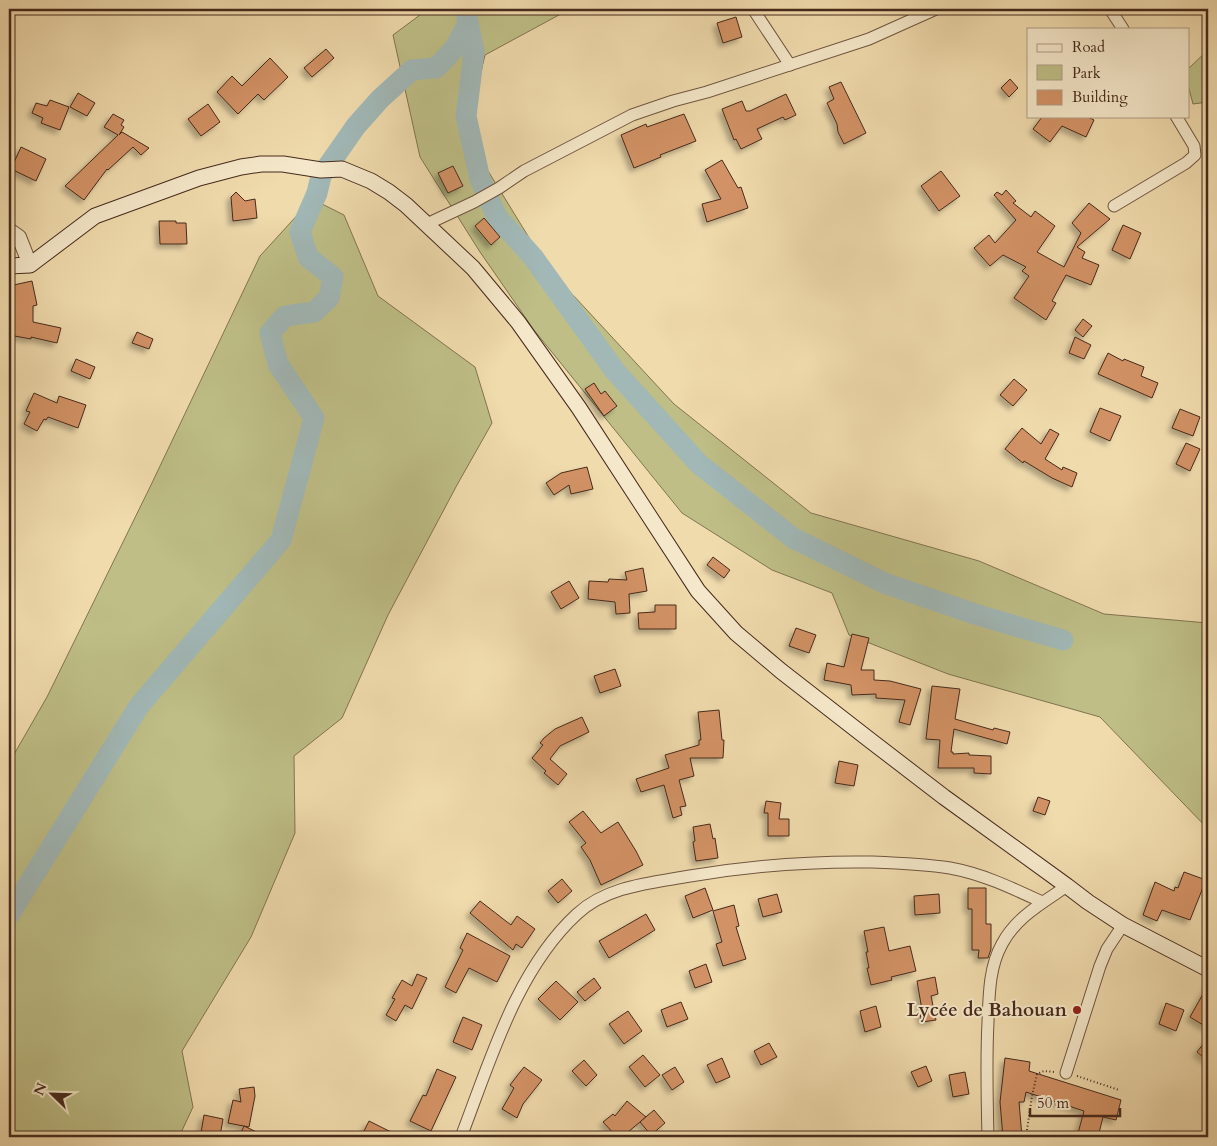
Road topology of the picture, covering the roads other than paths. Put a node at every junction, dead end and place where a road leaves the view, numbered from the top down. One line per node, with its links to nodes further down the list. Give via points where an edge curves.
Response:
1 (753, 9): 5 (street)
2 (936, 9): 5 (street, via 869,39)
3 (1110, 9): 4 (street)
4 (1122, 28)
5 (790, 65): 8 (street, via 632,115 524,171 474,202)
6 (1177, 118): 7 (street, via 1194,146 1195,155)
7 (1114, 206)
8 (427, 224): 10 (main road, via 372,181 342,169 261,164 198,178 95,216); 12 (main road, via 473,268 518,322 579,408 693,584 722,619 781,671 871,741)
9 (9, 230): 10 (street, via 19,237)
10 (30, 265): 11 (main road)
11 (9, 266)
12 (1067, 886): 13 (street); 14 (main road)
13 (1042, 902): 17 (street, via 984,876 919,864 877,862 783,864 660,881 613,892 591,903 566,924 531,972 505,1022); 18 (street, via 1012,930 1002,944 994,967 987,1044)
14 (1123, 925): 15 (main road); 16 (street, via 1100,966)
15 (1208, 968)
16 (1066, 1073)
17 (461, 1137)
18 (988, 1137)

